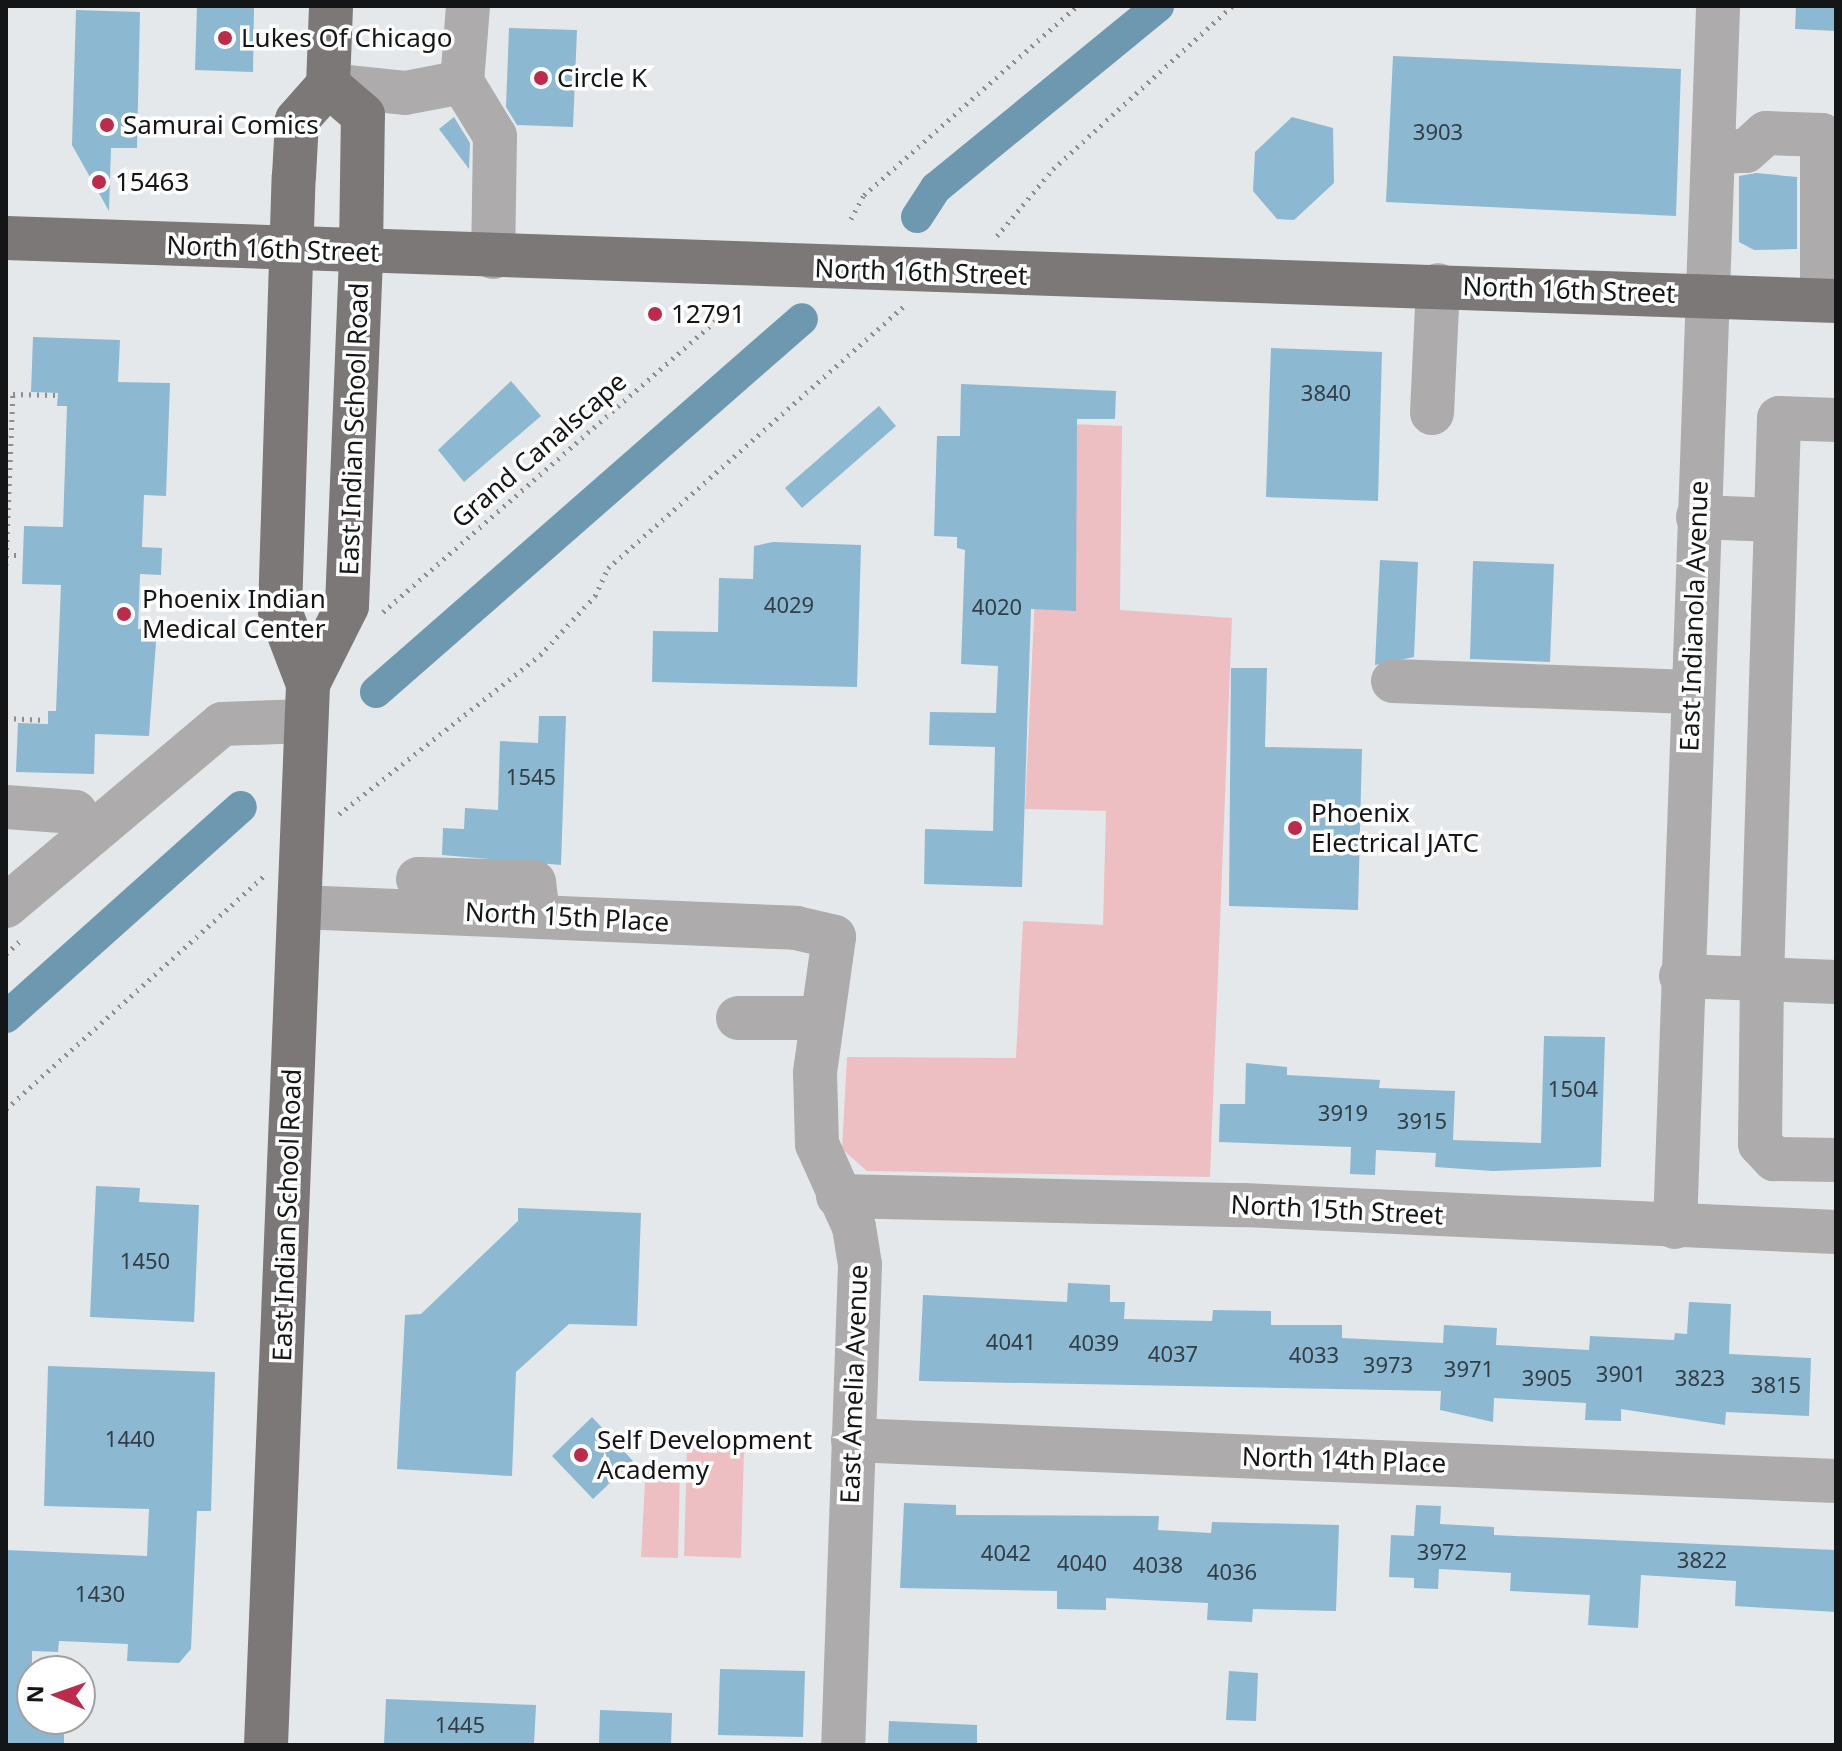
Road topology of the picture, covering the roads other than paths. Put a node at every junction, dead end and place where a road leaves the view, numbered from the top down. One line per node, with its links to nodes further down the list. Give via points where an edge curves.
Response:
1 (331, 6): 5 (main road)
2 (468, 6): 4 (street)
3 (1718, 6): 6 (street, East Indianola Avenue)
4 (462, 82): 5 (street, via 405,93); 10 (street, via 495,136)
5 (328, 85): 8 (main road, East Indian School Road, via 297,120); 9 (main road, East Indian School Road, via 363,115)
6 (1713, 152): 12 (street, East Indianola Avenue); 13 (street, via 1746,151 1766,133 1822,135)
7 (6, 238): 8 (main road, North 16th Street)
8 (292, 250): 9 (main road, North 16th Street); 20 (main road, East Indian School Road, via 280,611)
9 (361, 252): 10 (main road, North 16th Street); 20 (main road, East Indian School Road, via 347,606)
10 (493, 257): 11 (main road, North 16th Street)
11 (1438, 285): 12 (main road, North 16th Street); 14 (street)
12 (1707, 296): 13 (main road, North 16th Street); 16 (street, East Indianola Avenue)
13 (1829, 300)
14 (1432, 413)
15 (1836, 420): 17 (street, via 1779,418)
16 (1698, 517): 17 (street); 19 (street, East Indianola Avenue)
17 (1775, 520): 27 (street)
18 (1393, 681): 19 (street)
19 (1691, 692): 26 (street, East Indianola Avenue)
20 (307, 703): 22 (street, via 222,724); 24 (main road, East Indian School Road)
21 (6, 807): 22 (street, via 75,812)
22 (90, 833): 23 (street)
23 (6, 906)
24 (299, 907): 25 (street, North 15th Place, via 418,879 538,916 796,928); 37 (main road, East Indian School Road)
25 (834, 937): 30 (street, East Amelia Avenue)
26 (1681, 976): 27 (street); 33 (street, East Indianola Avenue)
27 (1762, 979): 28 (street); 31 (street, via 1760,1144 1774,1159)
28 (1836, 982)
29 (738, 1018): 30 (street)
30 (822, 1018): 32 (street, East Amelia Avenue, via 817,1144)
31 (1836, 1160)
32 (838, 1196): 33 (street, North 15th Street, via 1243,1205); 35 (street, East Amelia Avenue, via 854,1227 860,1265)
33 (1675, 1227): 34 (street, North 15th Street)
34 (1836, 1232)
35 (853, 1440): 36 (street, North 14th Place); 38 (street, East Amelia Avenue)
36 (1836, 1481)
37 (266, 1745)
38 (843, 1745)

